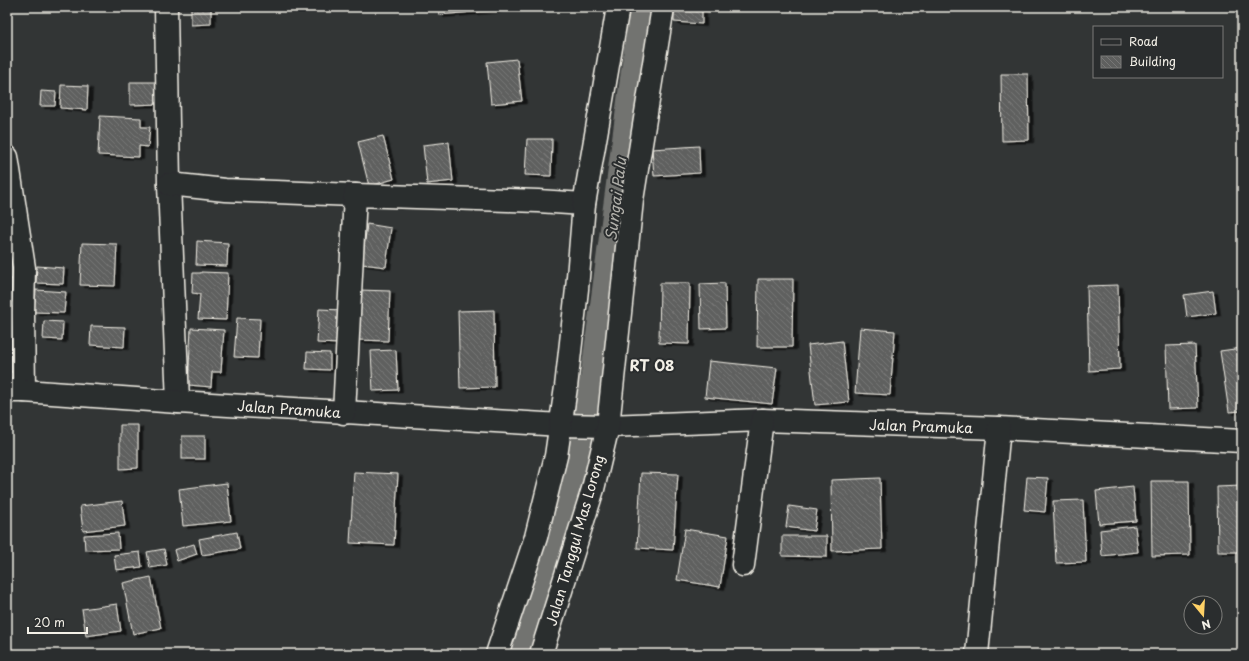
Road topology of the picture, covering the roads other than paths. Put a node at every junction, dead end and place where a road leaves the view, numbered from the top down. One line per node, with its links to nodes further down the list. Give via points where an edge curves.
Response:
1 (166, 7): 5 (street)
2 (618, 7): 7 (street)
3 (662, 7): 15 (street, Jalan Tanggul Mas Lorong, via 632,200)
4 (7, 157): 8 (street)
5 (169, 184): 6 (street, via 225,190); 11 (street)
6 (355, 195): 7 (street); 12 (street)
7 (584, 204): 14 (street)
8 (12, 218): 9 (street, via 24,268)
9 (15, 312): 10 (street)
10 (16, 391): 11 (street, Jalan Pramuka)
11 (178, 402): 12 (street, Jalan Pramuka)
12 (344, 413): 14 (street, Jalan Pramuka)
13 (762, 420): 15 (street, Jalan Pramuka); 16 (street, Jalan Pramuka); 18 (street)
14 (566, 425): 15 (street, Jalan Pramuka); 19 (street, via 536,537)
15 (604, 426): 20 (street, Jalan Tanggul Mas Lorong, via 593,489)
16 (999, 428): 17 (street, Jalan Pramuka); 21 (street)
17 (1242, 441)
18 (743, 565)
19 (497, 654)
20 (541, 654)
21 (978, 654)

